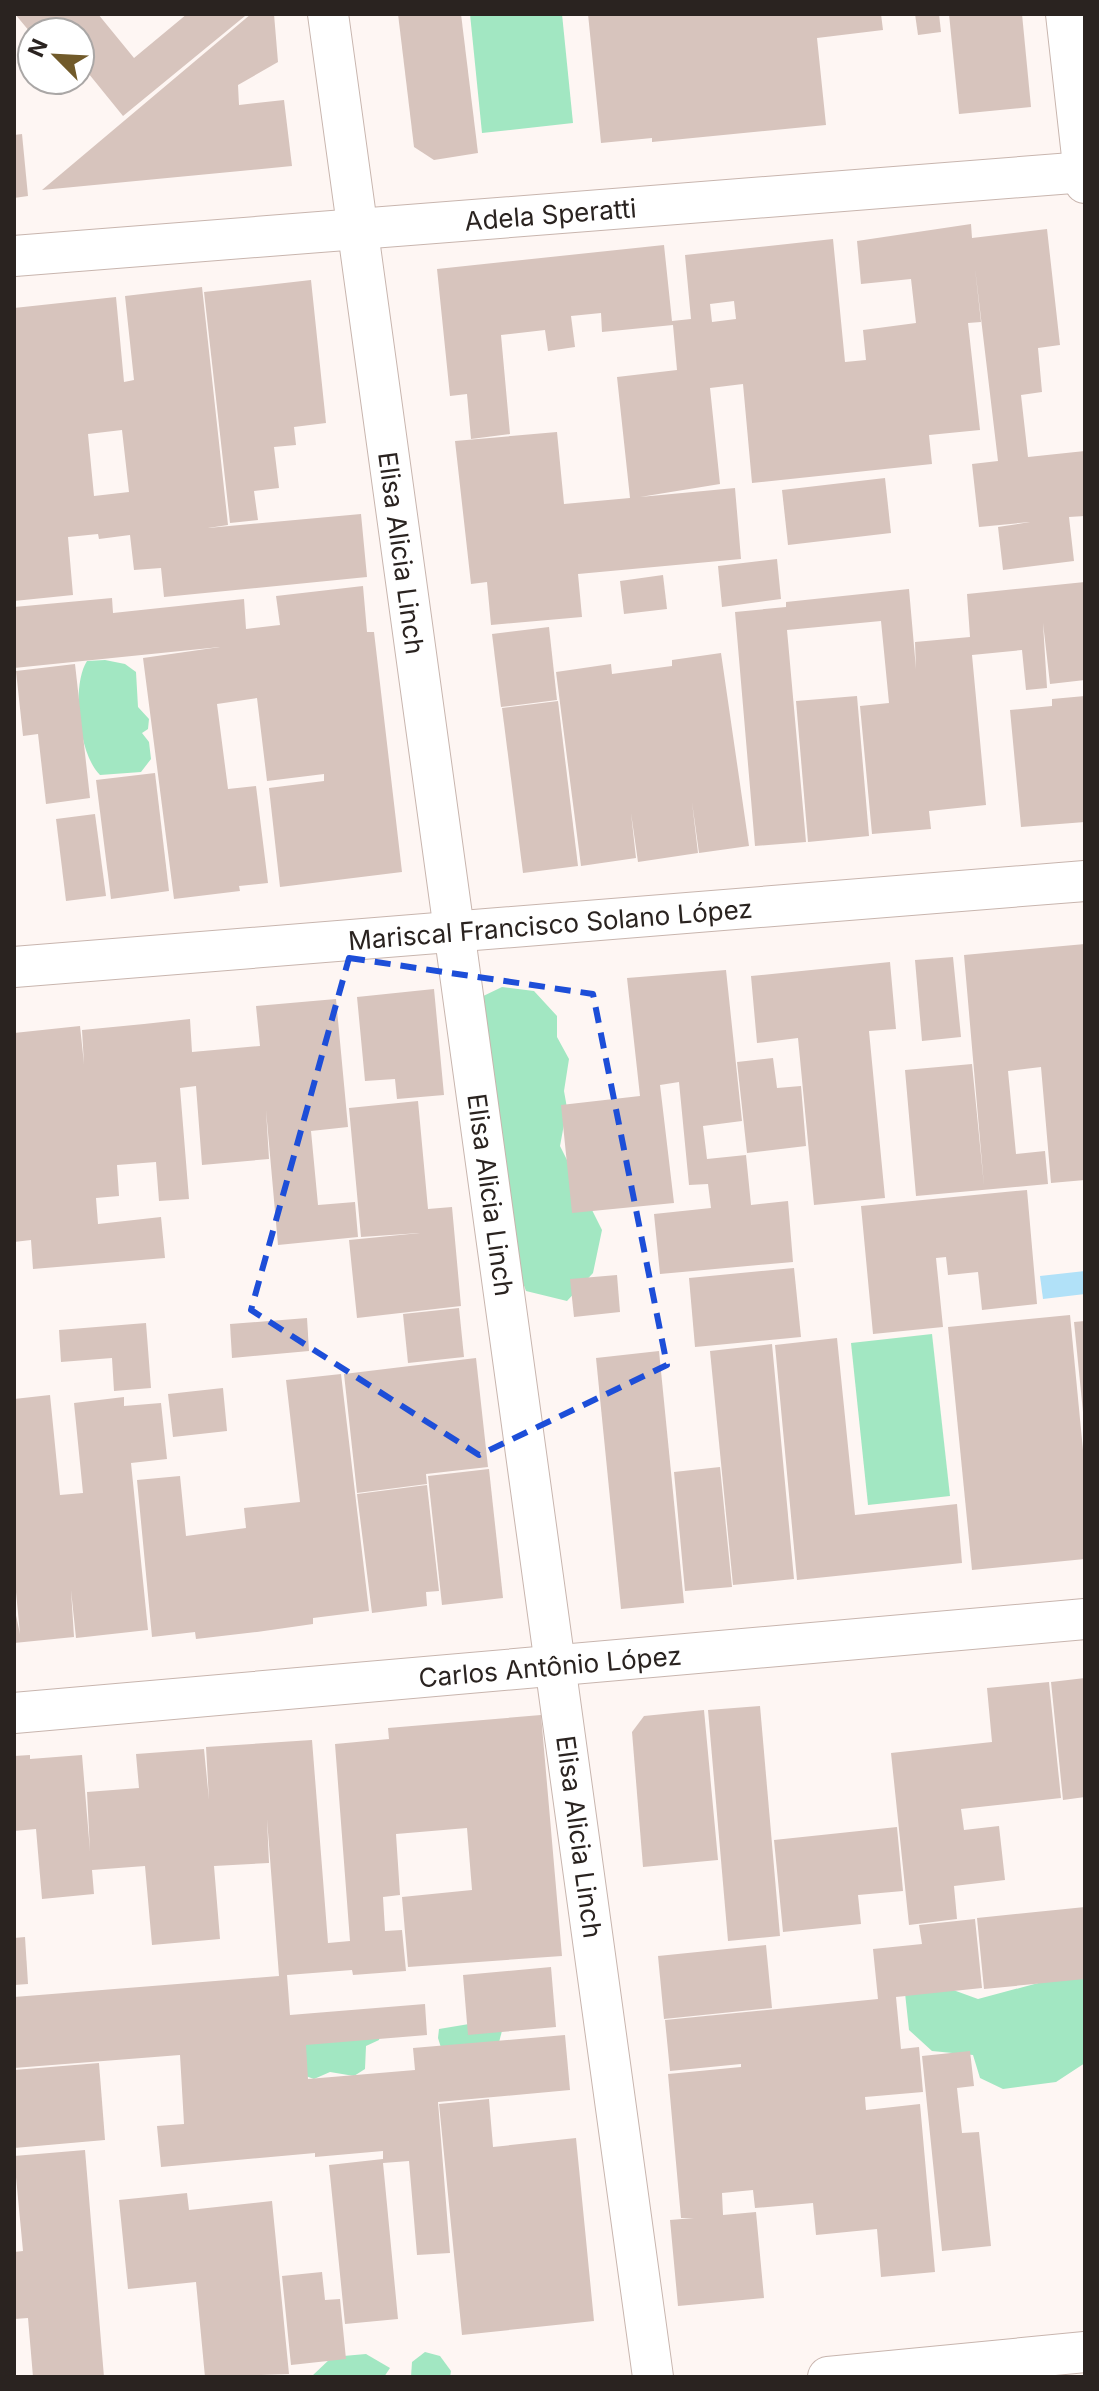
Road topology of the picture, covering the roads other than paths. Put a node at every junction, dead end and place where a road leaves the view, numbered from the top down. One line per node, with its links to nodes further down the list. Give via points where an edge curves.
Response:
1 (328, 14): 4 (street, Elisa Alicia Linch)
2 (1066, 14): 3 (street)
3 (1085, 175): 4 (street, Adela Speratti)
4 (357, 231): 5 (street, Adela Speratti); 7 (street, Elisa Alicia Linch)
5 (14, 256)
6 (1085, 881): 7 (street, Mariscal Francisco Solano López)
7 (452, 931): 8 (street, Mariscal Francisco Solano López); 10 (street, Elisa Alicia Linch)
8 (14, 967)
9 (1085, 1619): 10 (street, Carlos Antônio López)
10 (558, 1664): 11 (street, Carlos Antônio López); 13 (street, Elisa Alicia Linch)
11 (14, 1713)
12 (1085, 2352): 14 (street)
13 (653, 2377)
14 (828, 2377)

